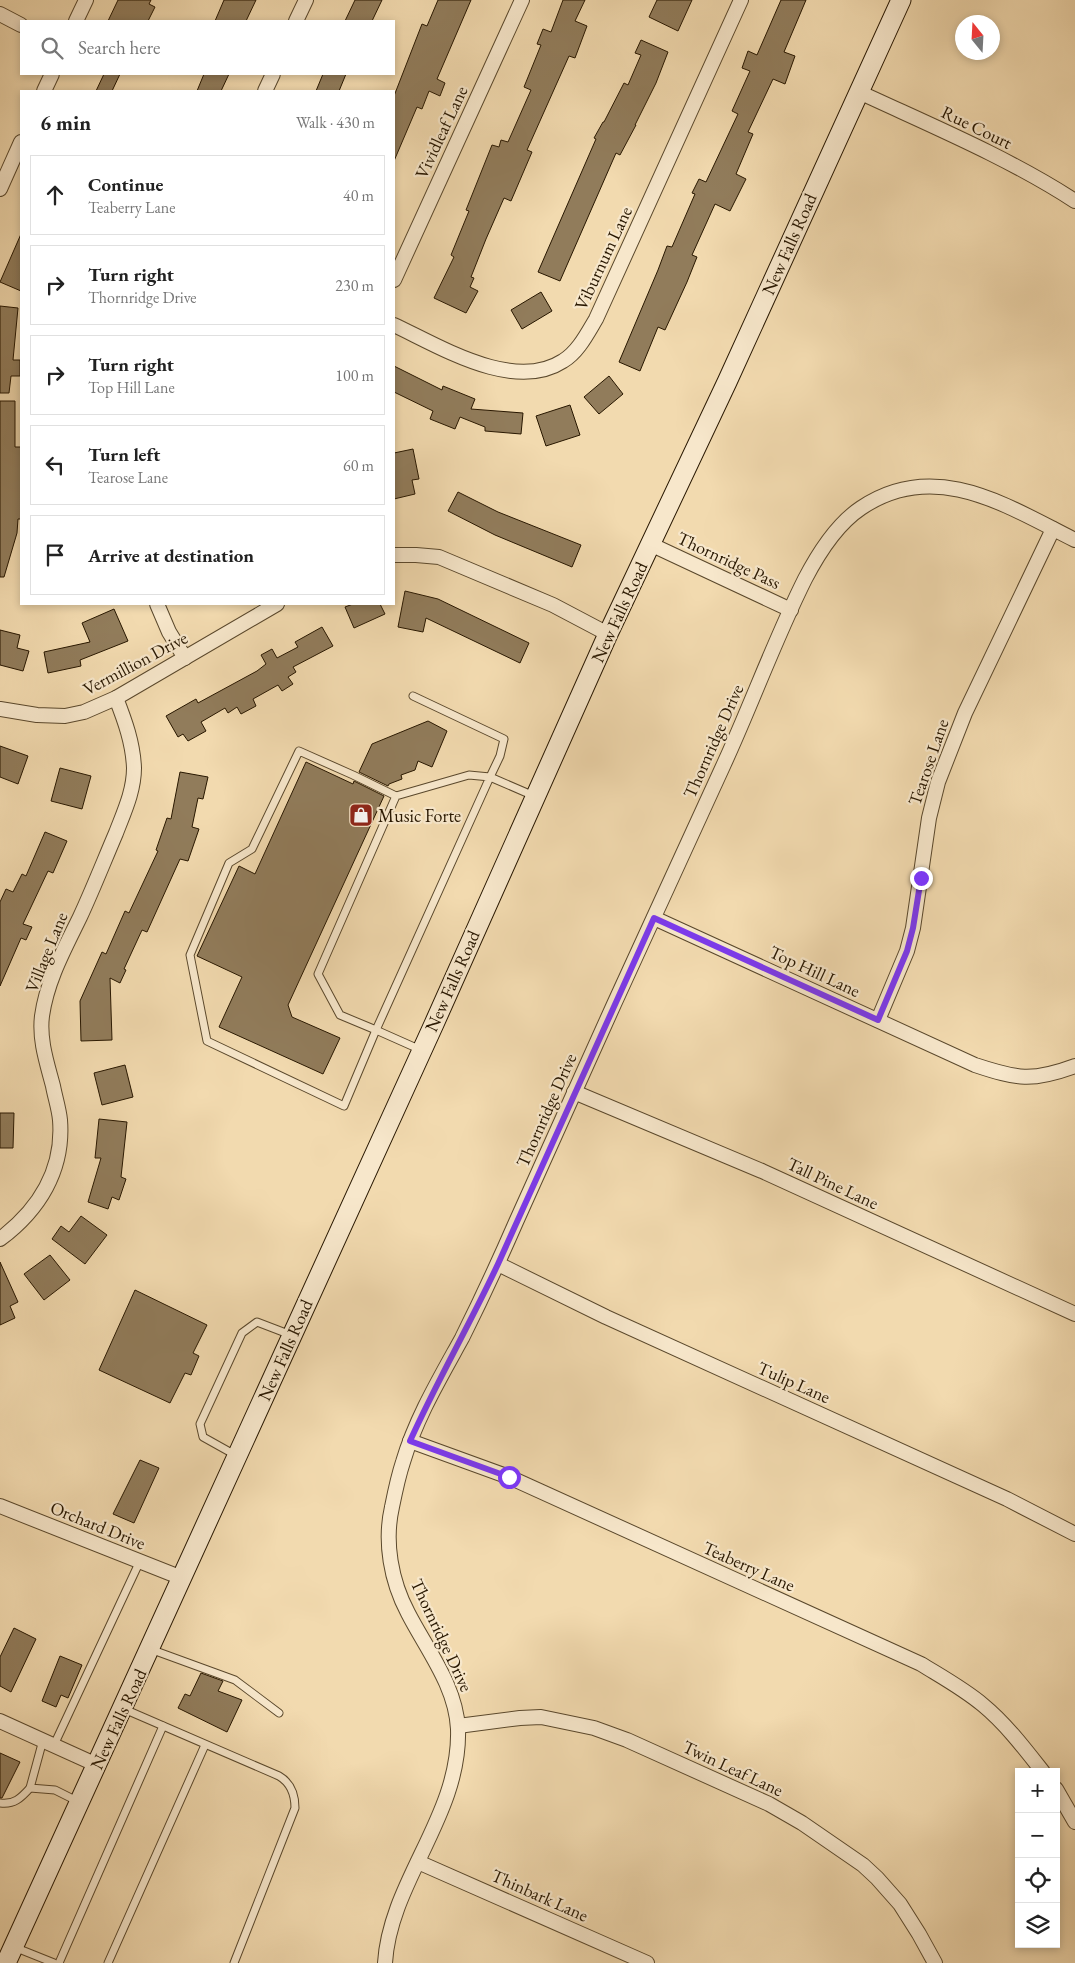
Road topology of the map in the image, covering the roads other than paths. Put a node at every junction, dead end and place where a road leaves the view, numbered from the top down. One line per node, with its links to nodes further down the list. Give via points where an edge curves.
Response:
1 (86, 0): 7 (street)
2 (306, 0): 8 (street)
3 (522, 0): 18 (street, Vividleaf Lane)
4 (741, 0): 19 (street, Viburnum Lane, via 596,319 571,355 552,367 515,373 492,369)
5 (901, 0): 14 (main road, New Falls Road)
6 (0, 14): 9 (street)
7 (76, 20)
8 (296, 20)
9 (20, 25)
10 (52, 75): 12 (street)
11 (272, 75): 13 (street)
12 (44, 90)
13 (265, 90)
14 (859, 92): 17 (street, Rue Court, via 974,145); 22 (main road, New Falls Road)
15 (20, 144): 16 (street)
16 (0, 189)
17 (1075, 200)
18 (395, 278)
19 (395, 324)
20 (1053, 529): 21 (street, Thornridge Drive); 26 (street, Thornridge Drive, via 995,502 952,487 913,488 892,493 857,511 841,526 807,577); 36 (street, Tearose Lane, via 965,713 938,782 929,818 913,928 907,951)
21 (1075, 540)
22 (650, 544): 26 (street, Thornridge Pass); 27 (main road, New Falls Road)
23 (395, 555): 27 (street, via 439,557 553,605)
24 (157, 605): 28 (street)
25 (275, 605): 28 (street, Vermillion Drive)
26 (791, 610): 35 (street, Thornridge Drive)
27 (608, 634): 34 (main road, New Falls Road)
28 (185, 658): 30 (street, Vermillion Drive)
29 (413, 696): 32 (lane, via 504,739)
30 (116, 698): 31 (street, Vermillion Drive, via 84,712 65,716); 41 (street, Village Lane, via 132,747 133,784 127,806 49,986 42,1016 44,1052 60,1118 57,1161 50,1182 34,1208 17,1227)
31 (0, 708)
32 (490, 777): 33 (lane, via 469,775); 34 (lane); 37 (lane)
33 (396, 796): 37 (lane, via 318,974 340,1015); 37 (lane, via 299,751 252,849 230,863 190,956 207,1041 344,1106)
34 (535, 796): 38 (main road, New Falls Road)
35 (654, 918): 36 (street, Top Hill Lane); 40 (street, Thornridge Drive)
36 (878, 1020): 39 (street, Top Hill Lane, via 975,1065 1010,1076 1034,1077)
37 (376, 1030): 38 (lane)
38 (421, 1050): 44 (main road, New Falls Road)
39 (1075, 1066)
40 (574, 1092): 42 (street, Thornridge Drive); 43 (street, Tall Pine Lane, via 762,1171)
41 (0, 1239)
42 (498, 1264): 45 (street, Thornridge Drive); 48 (street, Tulip Lane, via 606,1317 1007,1499)
43 (1075, 1314)
44 (292, 1335): 46 (main road, New Falls Road); 46 (lane, via 257,1322 242,1333 200,1424 203,1437)
45 (410, 1441): 56 (street, Thornridge Drive, via 390,1513 389,1557 405,1608 454,1700); 60 (street, Teaberry Lane, via 509,1477 921,1664 982,1705)
46 (237, 1456): 50 (main road, New Falls Road)
47 (0, 1506): 49 (street, Orchard Drive)
48 (1075, 1534)
49 (140, 1561): 50 (street, Orchard Drive); 57 (lane)
50 (182, 1578): 51 (main road, New Falls Road)
51 (150, 1649): 52 (main road, New Falls Road); 53 (lane, via 235,1680)
52 (123, 1709): 55 (lane); 59 (main road, New Falls Road)
53 (279, 1713)
54 (0, 1721): 57 (street)
55 (163, 1726): 58 (lane); 69 (lane)
56 (458, 1726): 66 (street, Thornridge Drive, via 452,1778 438,1820); 74 (street, Twin Leaf Lane, via 541,1717 594,1728 769,1804 802,1823 877,1878 900,1904)
57 (48, 1743): 59 (street); 61 (lane)
58 (205, 1745): 70 (lane); 71 (lane, via 279,1776 289,1785 294,1797 295,1808)
59 (97, 1765): 64 (main road, New Falls Road)
60 (1040, 1768)
61 (30, 1788): 63 (lane, via 10,1804); 64 (lane, via 55,1790)
62 (1060, 1796): 65 (street)
63 (0, 1802)
64 (80, 1803): 67 (main road, New Falls Road)
65 (1075, 1822)
66 (418, 1862): 72 (street, Thornridge Drive, via 392,1920); 73 (street, Thinbark Lane)
67 (10, 1955): 68 (lane)
68 (54, 1963)
69 (59, 1963)
70 (108, 1963)
71 (234, 1963)
72 (385, 1963)
73 (647, 1963)
74 (935, 1963)

